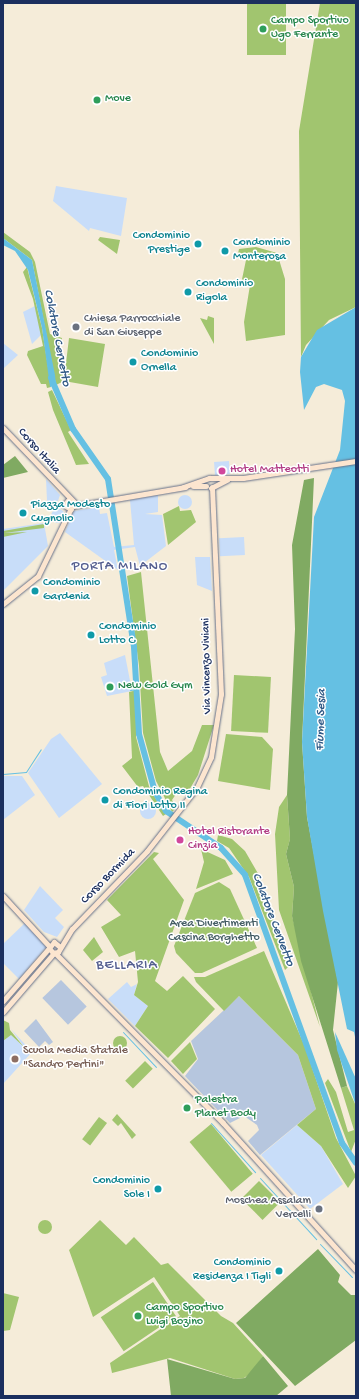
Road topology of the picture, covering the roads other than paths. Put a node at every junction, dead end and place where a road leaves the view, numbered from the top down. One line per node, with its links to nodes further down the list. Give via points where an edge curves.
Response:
1 (3, 428): 4 (main road, Corso Italia)
2 (356, 461): 3 (main road)
3 (210, 484): 5 (main road, via 96,500); 7 (main road, Via Vincenzo Viviani, via 220,705 207,766 179,811)
4 (67, 500): 5 (main road); 5 (main road)
5 (72, 506): 6 (main road, via 38,576)
6 (3, 604)
7 (157, 837): 9 (main road, Corso Bormida)
8 (3, 896): 10 (main road)
9 (72, 929): 10 (main road, Corso Bormida); 11 (main road, Corso Bormida)
10 (51, 945): 11 (main road); 12 (main road); 14 (main road, Corso Bormida)
11 (60, 948): 12 (main road, Corso Bormida); 13 (main road)
12 (54, 953): 13 (main road); 15 (main road)
13 (75, 971): 16 (main road, via 227,1126)
14 (3, 1001)
15 (3, 1012)
16 (356, 1270)

